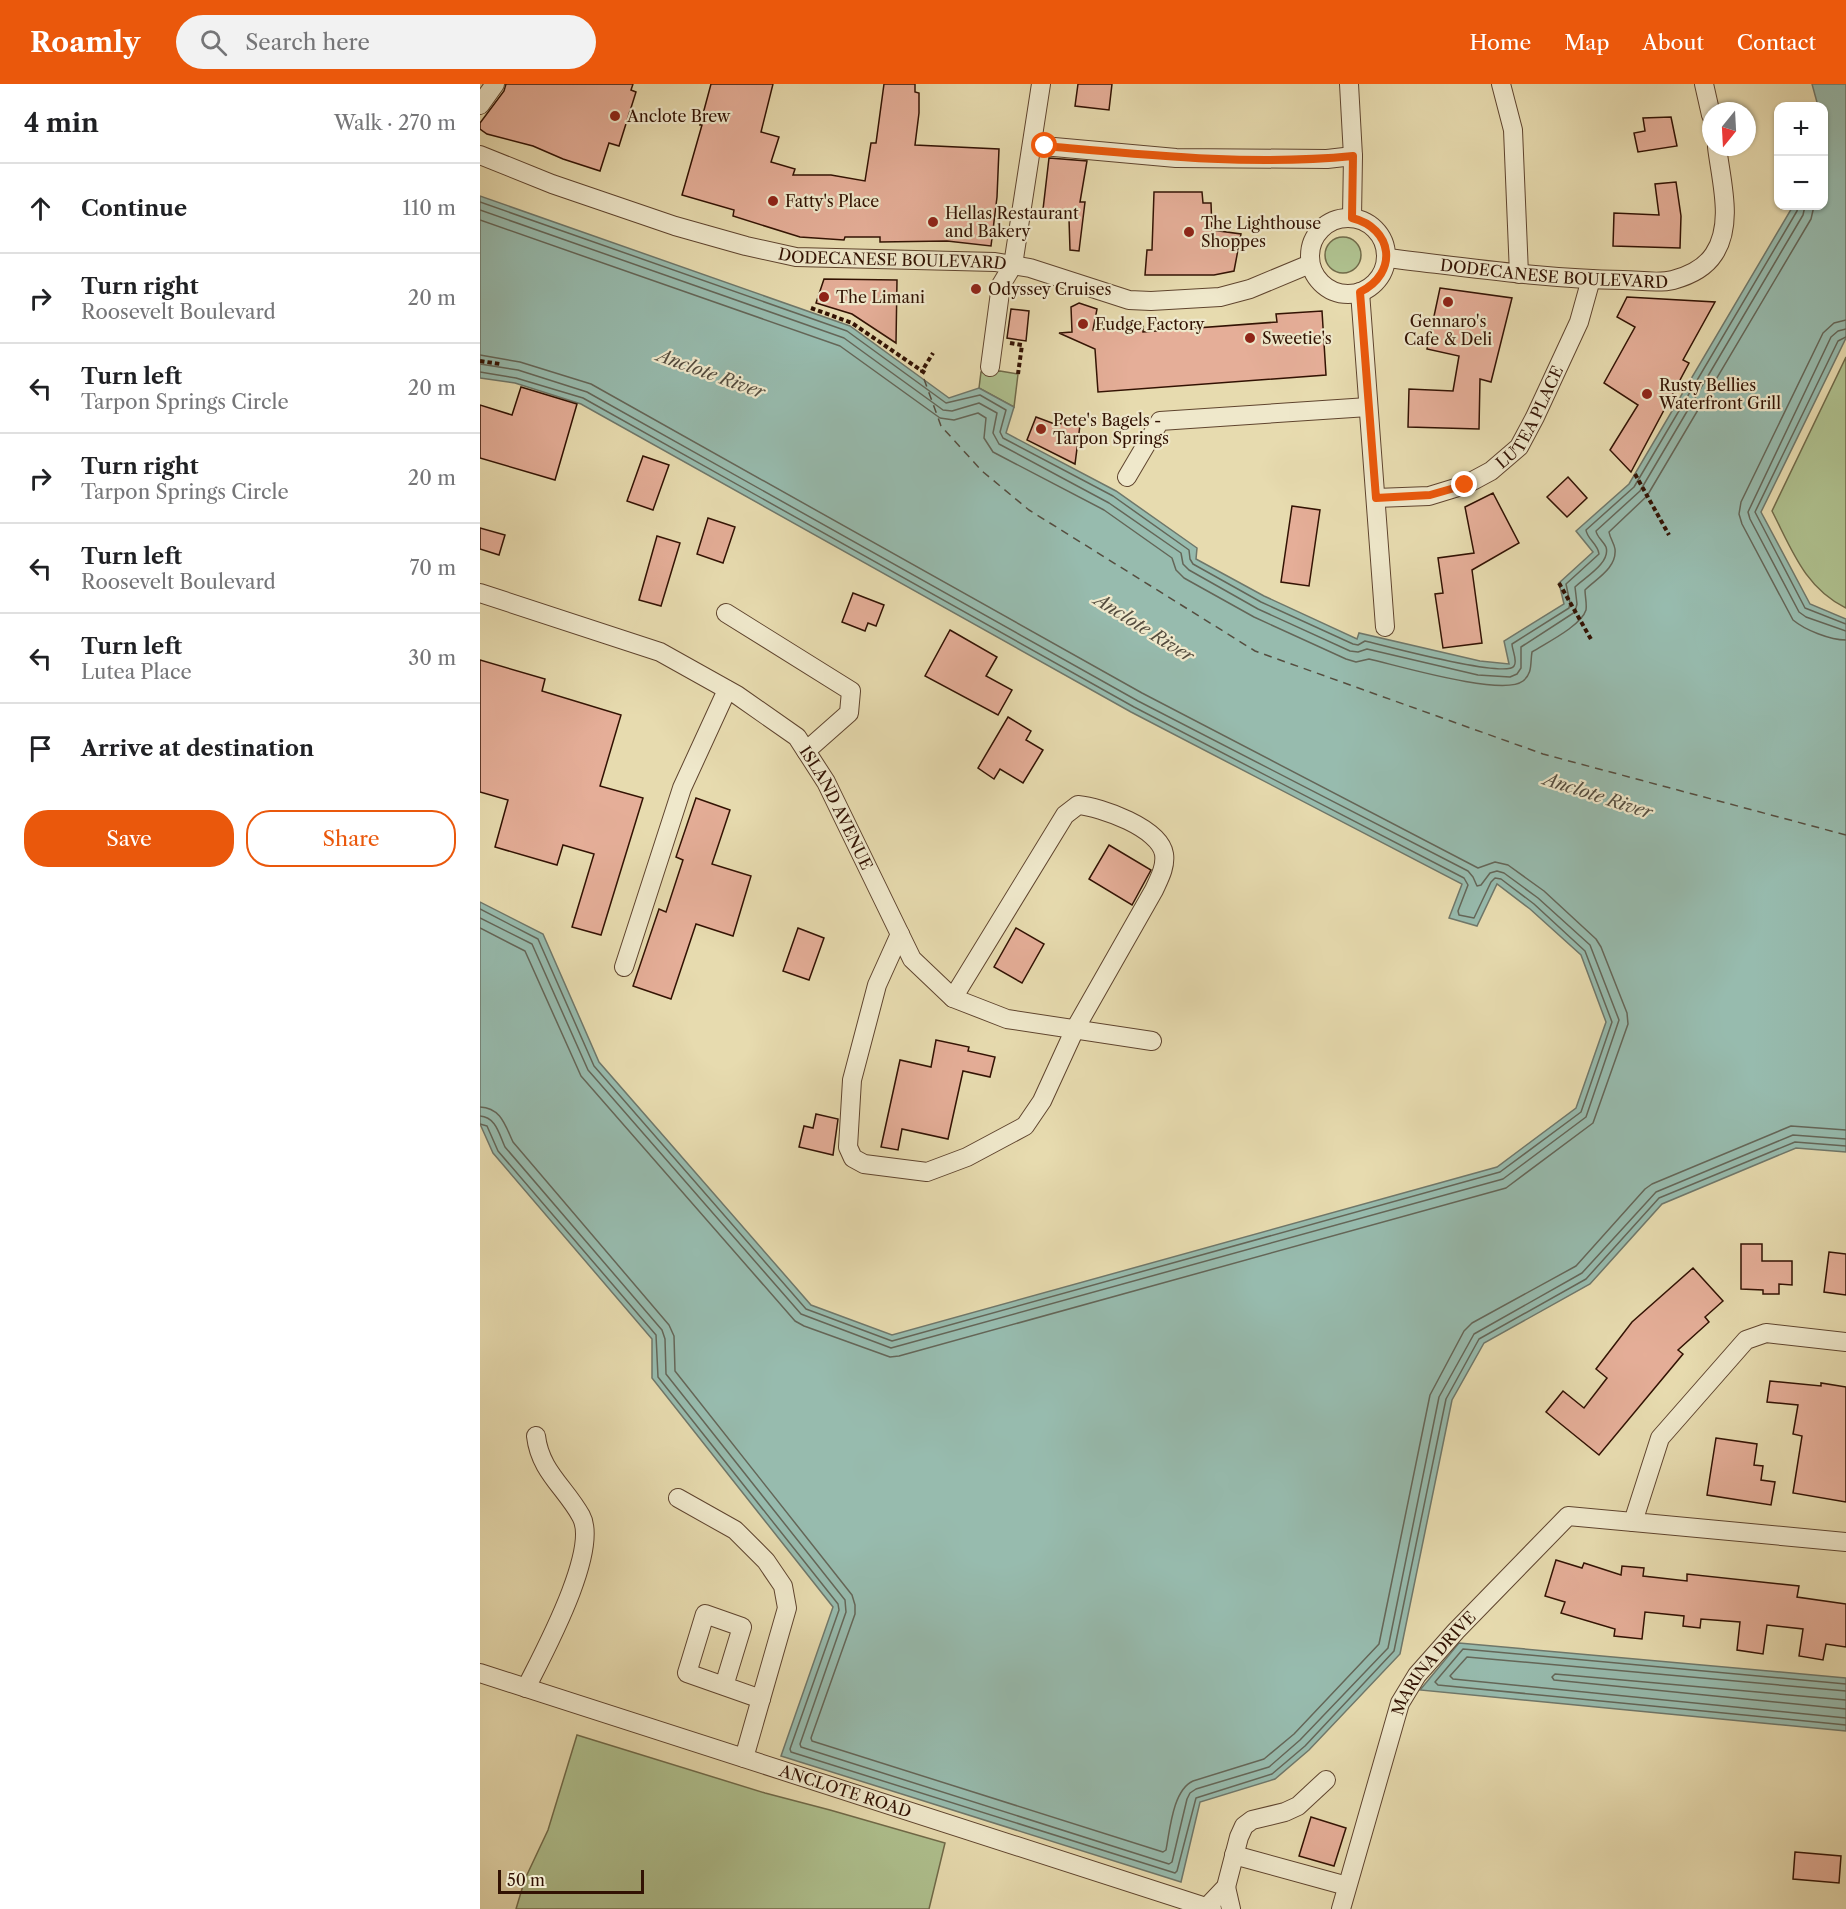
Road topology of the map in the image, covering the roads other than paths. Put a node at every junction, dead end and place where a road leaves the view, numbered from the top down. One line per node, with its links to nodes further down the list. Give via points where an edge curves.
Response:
1 (495, 84): 7 (street)
2 (1041, 84): 8 (street)
3 (1349, 84): 10 (street)
4 (1501, 84): 16 (street, via 1513,130)
5 (1704, 84): 6 (street)
6 (1708, 102)
7 (480, 105)
8 (1032, 145): 10 (street, via 1176,158); 15 (street)
9 (480, 155): 15 (street, DODECANESE BOULEVARD, via 675,226 796,257)
10 (1353, 156): 12 (street)
11 (1718, 156): 17 (street, DODECANESE BOULEVARD, via 1725,222 1713,256 1699,270 1671,280)
12 (1352, 218): 13 (street, via 1363,220 1381,235); 14 (street, via 1340,218 1319,230 1311,246)
13 (1387, 258): 16 (street, DODECANESE BOULEVARD); 18 (street, via 1379,279)
14 (1310, 264): 15 (street, DODECANESE BOULEVARD, via 1220,297 1151,301 1106,294); 18 (street, via 1323,286 1347,294)
15 (1013, 265): 19 (street, via 1001,285)
16 (1519, 273): 17 (street, DODECANESE BOULEVARD)
17 (1591, 279): 22 (street, LUTEA PLACE, via 1579,322 1519,447 1491,471 1465,485 1430,495)
18 (1360, 292): 20 (street)
19 (990, 367)
20 (1368, 407): 21 (street, via 1160,421); 22 (street)
21 (1127, 477)
22 (1376, 498): 25 (street)
23 (480, 593): 26 (street, ISLAND AVENUE, via 660,652)
24 (726, 613): 27 (street, via 850,691 849,713)
25 (1385, 627)
26 (727, 690): 27 (street, ISLAND AVENUE, via 797,737); 29 (street, via 681,788)
27 (806, 751): 28 (street, ISLAND AVENUE, via 826,782)
28 (900, 934): 30 (street, ISLAND AVENUE, via 912,959); 31 (street, via 877,985 852,1080 848,1147 853,1158 864,1164 927,1172 967,1157 1025,1126 1042,1101)
29 (624, 968)
30 (953, 999): 31 (street, ISLAND AVENUE, via 1008,1019); 31 (street, via 1065,815 1078,805 1093,806 1146,830 1162,846 1163,871)
31 (1075, 1029): 32 (street, ISLAND AVENUE)
32 (1152, 1041)
33 (1846, 1342): 36 (street, via 1766,1333 1746,1340 1660,1438)
34 (536, 1436): 40 (street, via 545,1467 582,1517 585,1535 558,1625)
35 (678, 1498): 41 (street, via 735,1530 766,1561 783,1586 787,1608)
36 (1633, 1522): 37 (street, MARINA DRIVE); 45 (street, MARINA DRIVE, via 1568,1516 1417,1675 1400,1703)
37 (1846, 1542)
38 (480, 1673): 40 (street, ANCLOTE ROAD)
39 (724, 1686): 41 (street)
40 (526, 1688): 42 (street, ANCLOTE ROAD)
41 (761, 1699): 42 (street)
42 (744, 1758): 47 (street, ANCLOTE ROAD)
43 (1326, 1780): 44 (street, via 1298,1806 1244,1826)
44 (1234, 1855): 45 (street); 46 (street)
45 (1347, 1886): 49 (street, MARINA DRIVE)
46 (1226, 1887): 47 (street); 48 (street)
47 (1210, 1908)
48 (1231, 1909)
49 (1341, 1909)

